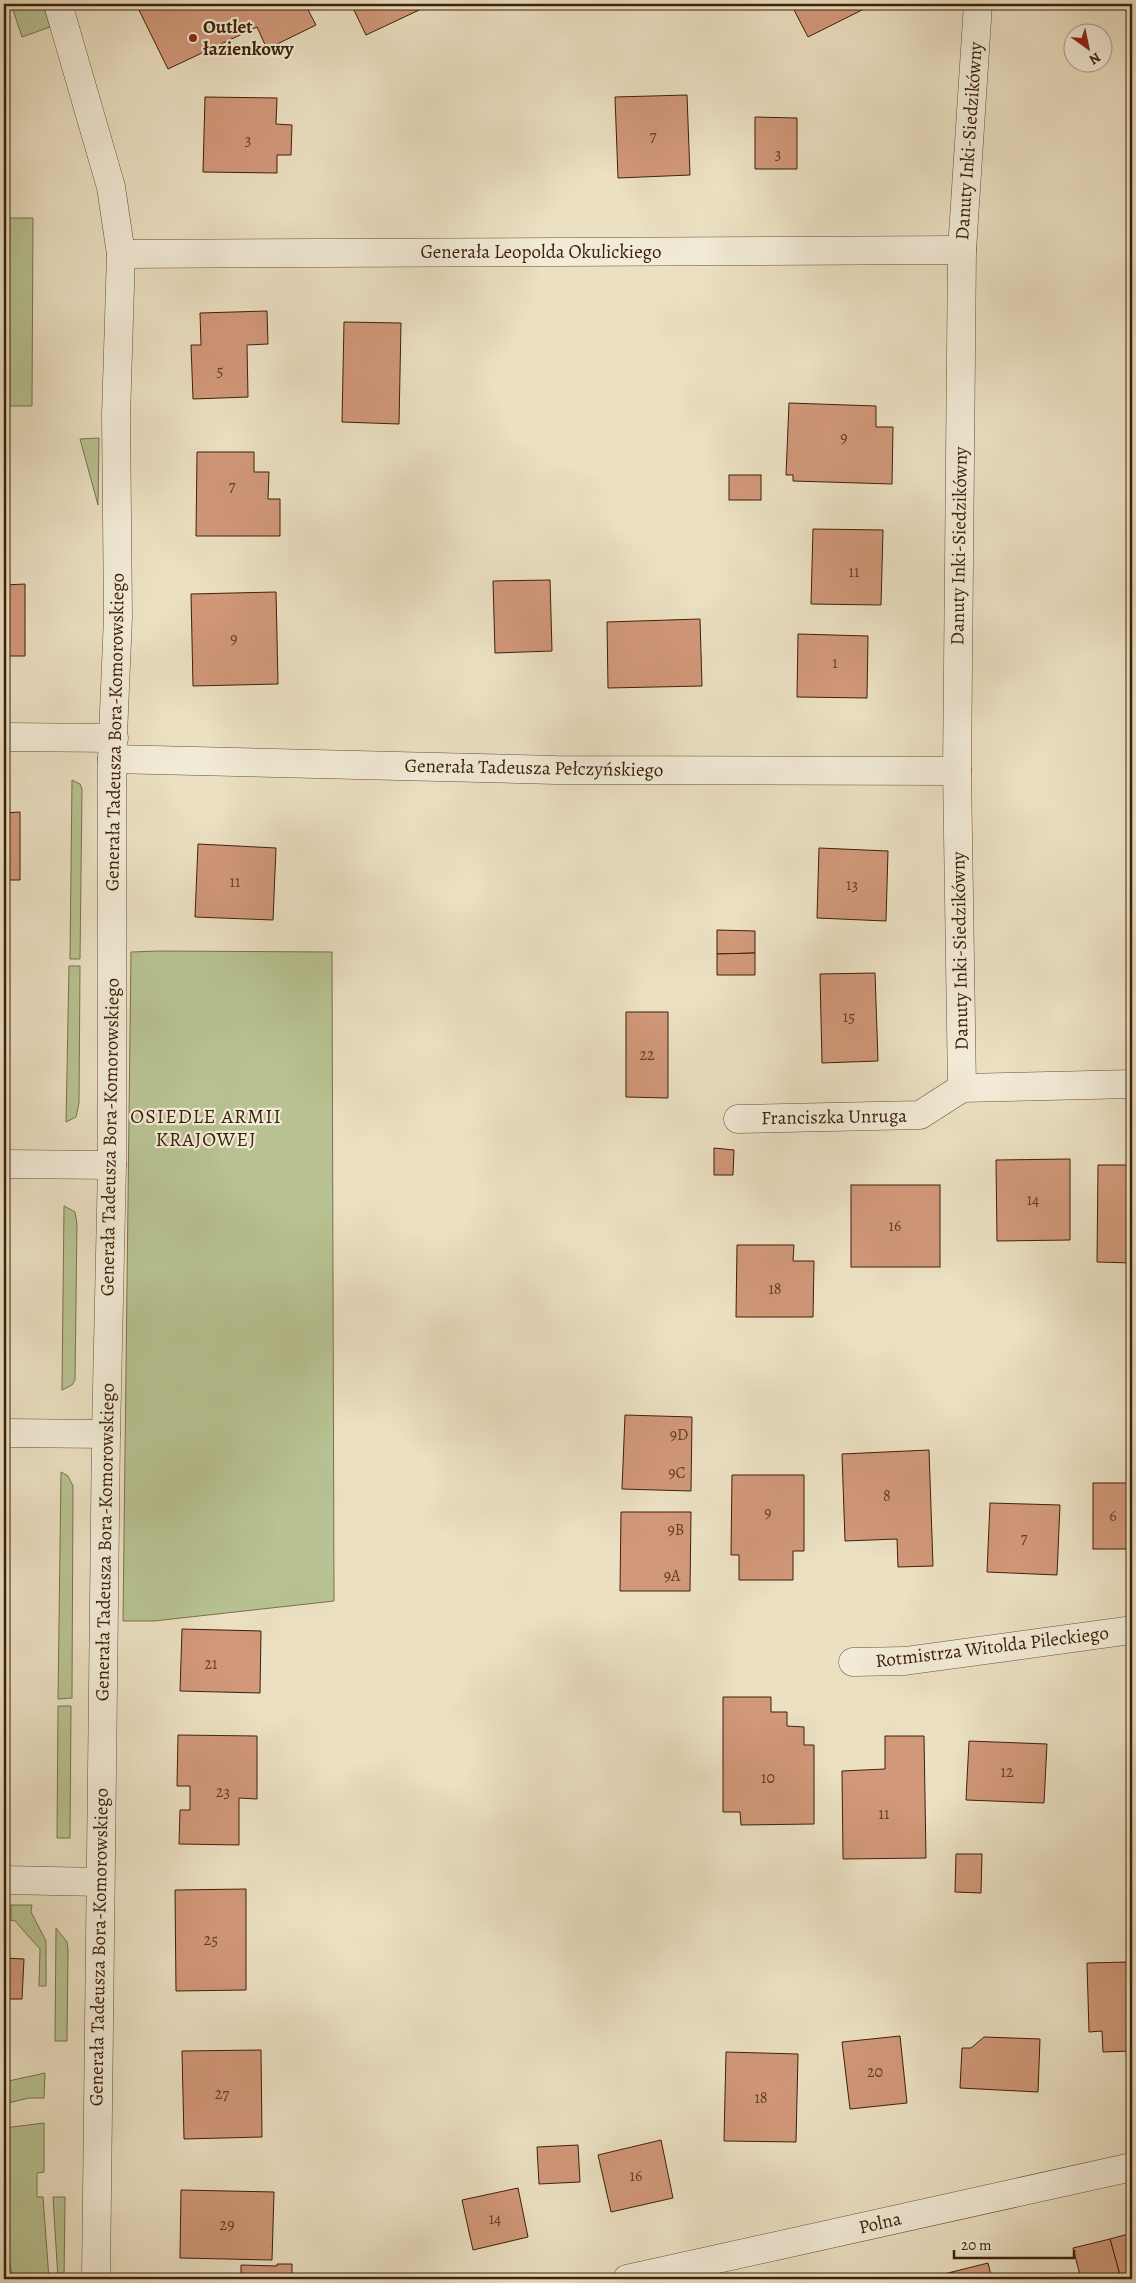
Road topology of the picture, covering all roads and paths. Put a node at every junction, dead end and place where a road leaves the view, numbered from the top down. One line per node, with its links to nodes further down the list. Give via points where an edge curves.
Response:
1 (58, 4): 4 (street, Generała Tadeusza Bora-Komorowskiego, via 111,187)
2 (978, 4): 3 (street, Danuty Inki-Siedzikówny)
3 (962, 250): 4 (street, Generała Leopolda Okulickiego); 7 (street, Danuty Inki-Siedzikówny)
4 (120, 254): 6 (street, Generała Tadeusza Bora-Komorowskiego, via 116,416 118,617)
5 (4, 737): 6 (street, Generała Tadeusza Pełczyńskiego)
6 (113, 749): 7 (street, Generała Tadeusza Pełczyńskiego, via 556,770); 12 (street, Generała Tadeusza Bora-Komorowskiego)
7 (957, 771): 9 (street, Danuty Inki-Siedzikówny)
8 (1132, 1084): 9 (street)
9 (962, 1088): 10 (street, Franciszka Unruga, via 920,1115)
10 (738, 1119)
11 (4, 1164): 12 (street)
12 (112, 1165): 14 (street, Generała Tadeusza Bora-Komorowskiego)
13 (4, 1433): 14 (street)
14 (106, 1434): 18 (street, Generała Tadeusza Bora-Komorowskiego)
15 (1132, 1630): 16 (street, Rotmistrza Witolda Pileckiego, via 905,1661)
16 (852, 1662)
17 (4, 1880): 18 (street)
18 (100, 1882): 20 (street, Generała Tadeusza Bora-Komorowskiego)
19 (1132, 2167): 21 (street, Polna)
20 (96, 2279)
21 (627, 2279)

